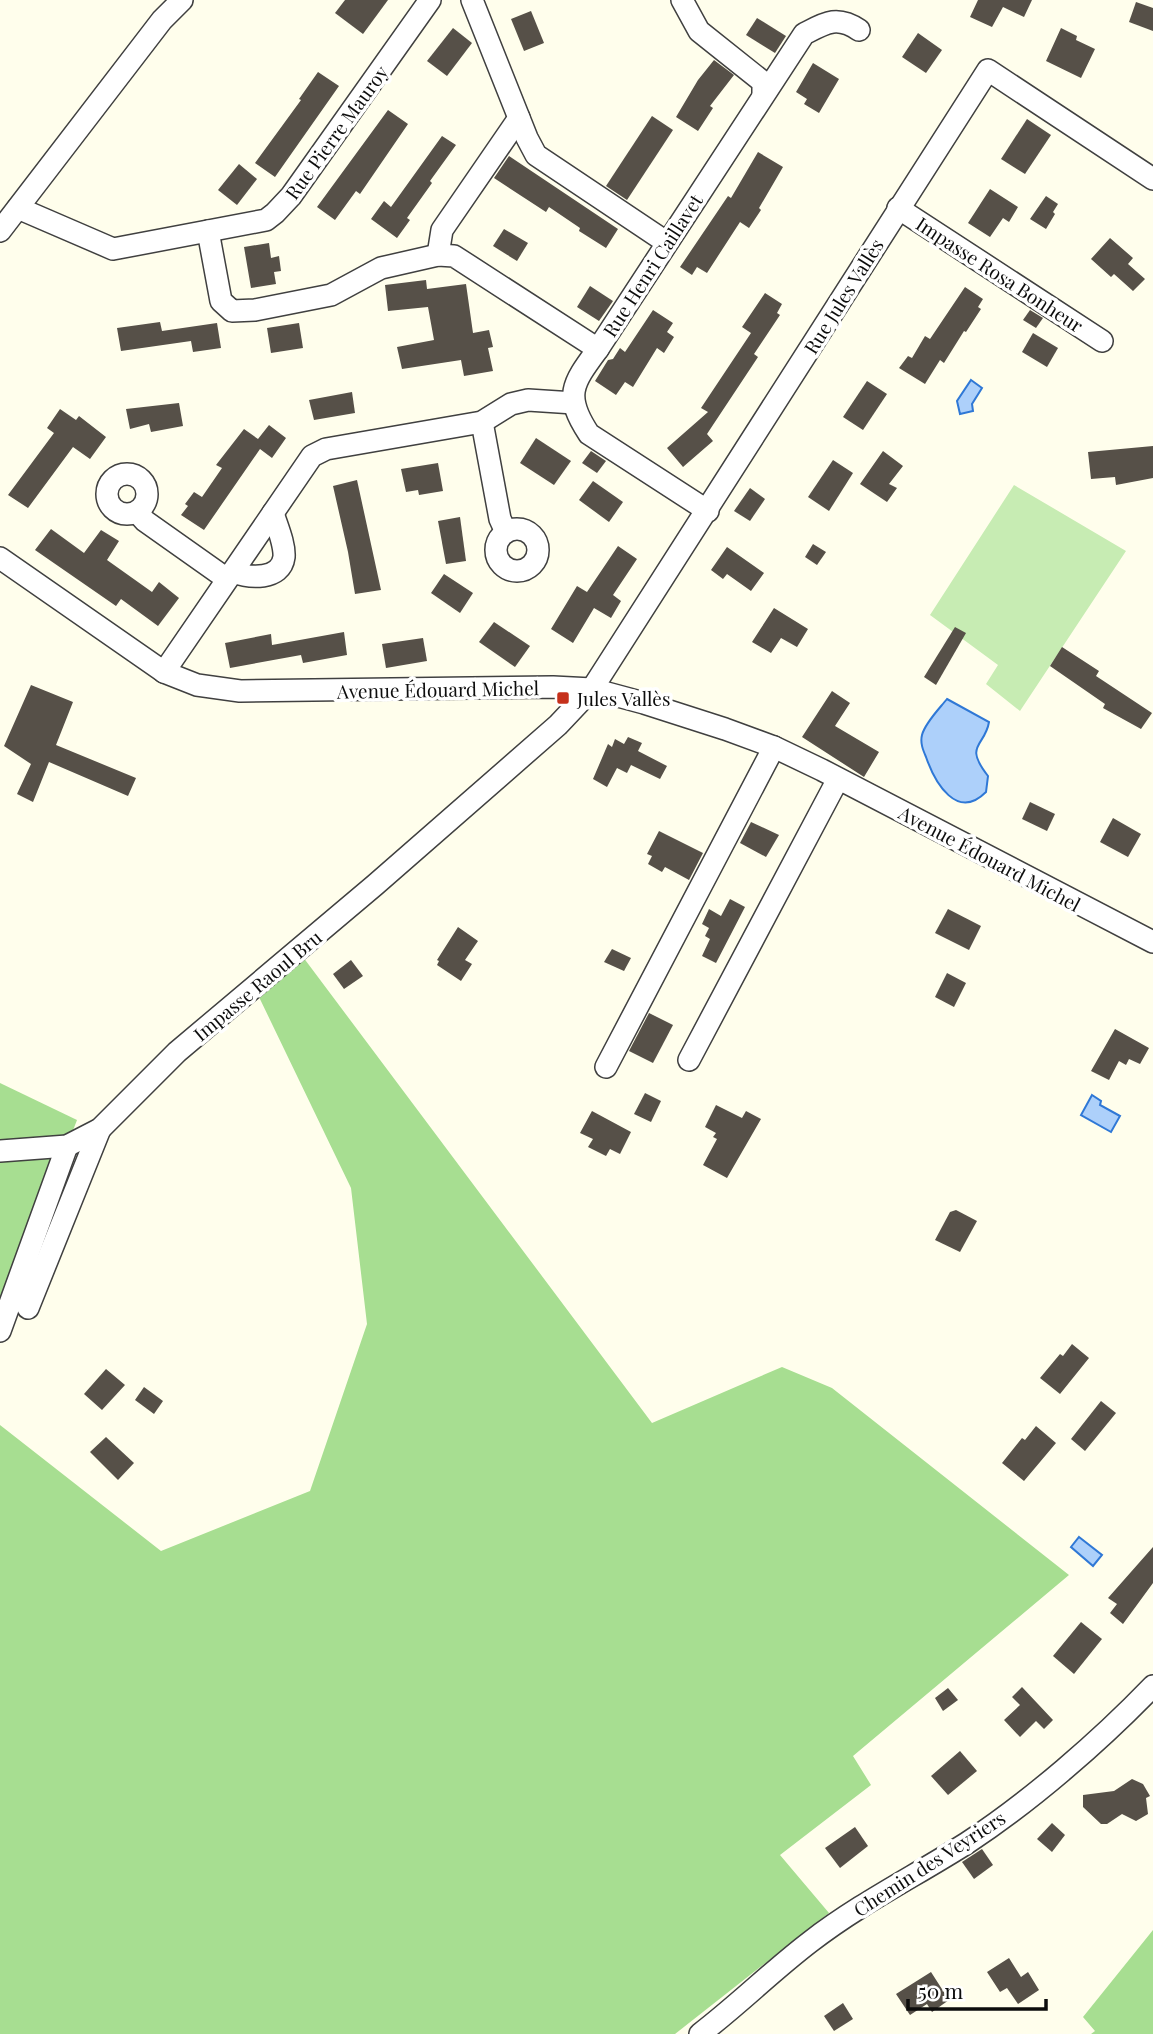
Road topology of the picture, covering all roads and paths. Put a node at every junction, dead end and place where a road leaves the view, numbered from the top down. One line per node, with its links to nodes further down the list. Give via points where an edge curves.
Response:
1 (181, 0): 9 (street)
2 (430, 0): 12 (street, Rue Pierre Mauroy, via 275,214 267,220)
3 (472, 0): 7 (street)
4 (682, 0): 6 (street, via 699,32 763,82)
5 (859, 30): 6 (street, Rue Henri Caillavet, via 847,22 827,22 804,34)
6 (763, 94): 13 (street, Rue Henri Caillavet)
7 (519, 118): 13 (street, via 536,155); 14 (street, via 442,230)
8 (1153, 179): 10 (street, Rue Jules Vallès, via 988,70)
9 (18, 208): 11 (street); 12 (street, Rue Pierre Mauroy, via 113,249)
10 (898, 208): 15 (street, Impasse Rosa Bonheur); 19 (street, Rue Jules Vallès)
11 (0, 231)
12 (208, 231): 14 (street, via 221,301 232,311 331,295 381,268)
13 (666, 242): 16 (street, Rue Henri Caillavet)
14 (438, 255): 16 (street, via 454,256)
15 (1102, 341)
16 (598, 349): 17 (street, Rue Henri Caillavet, via 573,386)
17 (574, 403): 18 (street, via 528,400 511,404); 19 (street, via 589,434)
18 (482, 422): 21 (street, via 326,449 312,456); 22 (street)
19 (708, 511): 26 (street, Rue Jules Vallès)
20 (137, 512): 24 (street)
21 (273, 513): 24 (street); 24 (street, via 283,562 268,575)
22 (506, 533)
23 (0, 558): 25 (street, Avenue Édouard Michel)
24 (230, 575): 25 (street)
25 (164, 672): 26 (street, Avenue Édouard Michel, via 197,685 240,691)
26 (592, 690): 27 (street, Avenue Édouard Michel); 32 (street, Impasse Raoul Bru, via 375,885 177,1052)
27 (774, 747): 28 (street, Avenue Édouard Michel); 31 (street)
28 (838, 779): 29 (street, Avenue Édouard Michel); 30 (street)
29 (1153, 942)
30 (689, 1060)
31 (607, 1067)
32 (100, 1129): 33 (street, Impasse Raoul Bru); 35 (street)
33 (67, 1146): 34 (street); 36 (street)
34 (0, 1151)
35 (28, 1308)
36 (0, 1331)
37 (1153, 1686): 38 (street, Chemin des Veyriers, via 1021,1803 967,1843 810,1942)
38 (700, 2034)

